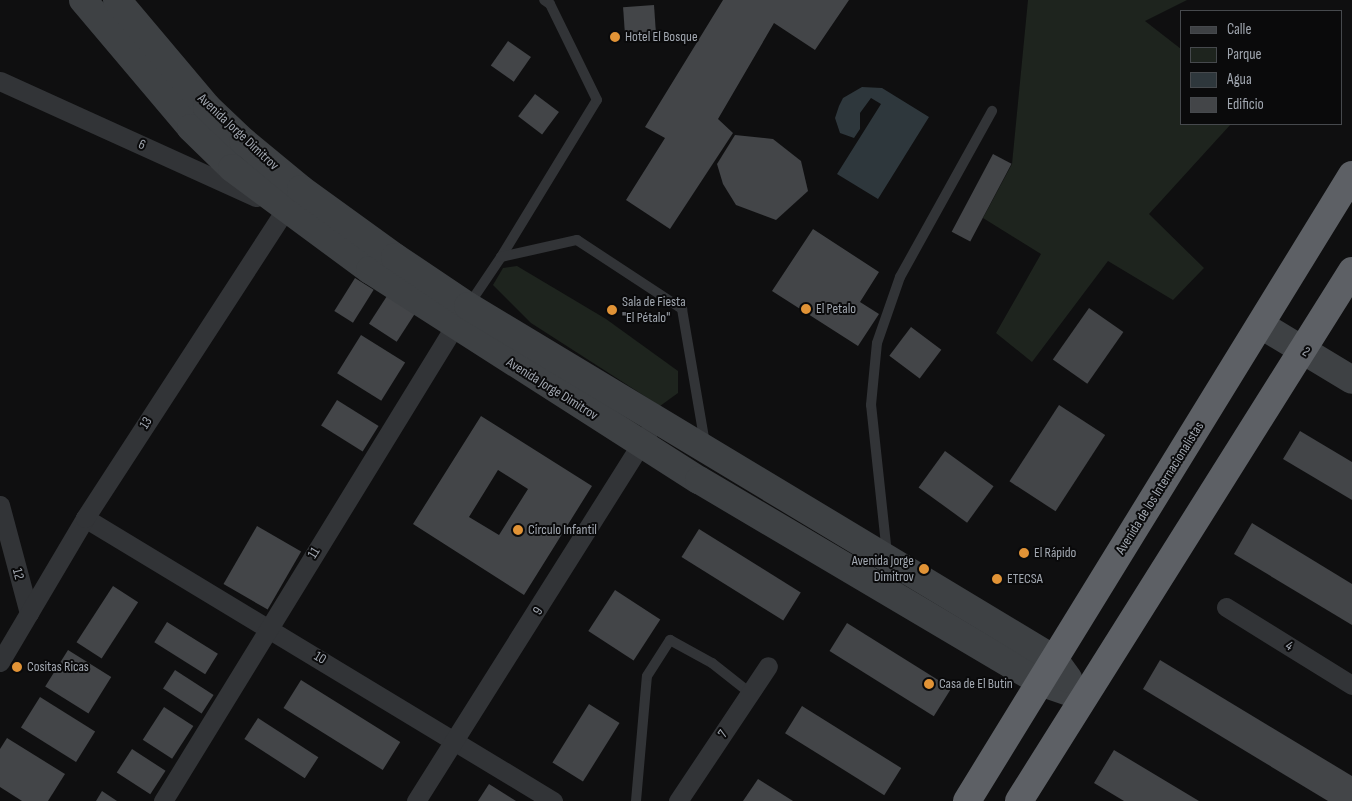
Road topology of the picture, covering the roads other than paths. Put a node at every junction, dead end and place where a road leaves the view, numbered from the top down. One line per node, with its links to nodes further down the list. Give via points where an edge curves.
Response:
1 (83, 0): 7 (main road, Avenida Jorge Dimitrov, via 191,128)
2 (117, 0): 7 (main road, Avenida Jorge Dimitrov, via 207,107)
3 (549, 1): 8 (lane, via 597,100)
4 (0, 81): 7 (street, 6)
5 (992, 111): 19 (lane, via 900,278 877,343 871,405)
6 (1352, 175): 11 (highway, Avenida de los Internacionalistas)
7 (292, 199): 10 (main road, Avenida Jorge Dimitrov); 18 (street, 13)
8 (501, 258): 10 (lane); 16 (lane, via 577,240 682,309)
9 (1352, 272): 12 (highway)
10 (460, 316): 14 (main road, Avenida Jorge Dimitrov); 15 (main road, Avenida Jorge Dimitrov); 22 (street, 11)
11 (1261, 325): 12 (main road, 2); 23 (highway, Avenida de los Internacionalistas)
12 (1303, 350): 13 (main road, 2); 29 (highway)
13 (1352, 380)
14 (656, 418): 15 (street, 9); 16 (main road, Avenida Jorge Dimitrov)
15 (640, 445): 26 (main road, Avenida Jorge Dimitrov); 30 (street, 9)
16 (707, 451): 19 (main road, Avenida Jorge Dimitrov)
17 (0, 505): 21 (street, 12)
18 (85, 518): 21 (street, 13); 22 (street, 10)
19 (888, 558): 23 (main road, Avenida Jorge Dimitrov)
20 (1226, 607): 27 (street, 4)
21 (28, 613): 24 (street, 13)
22 (269, 627): 30 (street, 10); 31 (street, 11)
23 (1054, 659): 26 (highway, Avenida de los Internacionalistas); 29 (main road, Avenida Jorge Dimitrov)
24 (0, 662)
25 (768, 666): 28 (street, 7)
26 (1040, 682): 29 (main road, Avenida Jorge Dimitrov); 36 (highway, Avenida de los Internacionalistas)
27 (1352, 685)
28 (750, 693): 34 (lane, via 712,663 670,640 647,676); 35 (street, 7)
29 (1083, 697): 37 (highway)
30 (455, 740): 32 (street, 9); 33 (street, 10)
31 (163, 801)
32 (416, 801)
33 (553, 801)
34 (636, 801)
35 (678, 801)
36 (967, 801)
37 (1019, 801)

